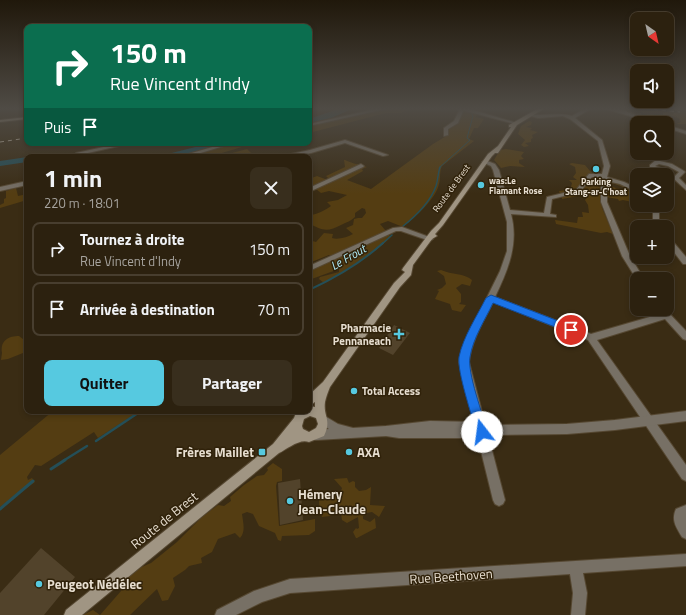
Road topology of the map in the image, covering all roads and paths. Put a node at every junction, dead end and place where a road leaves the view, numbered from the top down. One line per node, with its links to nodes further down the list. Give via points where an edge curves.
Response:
1 (506, 137): 9 (main road, Route de Brest, via 494,149)
2 (596, 137): 12 (street, via 600,141 607,166)
3 (116, 146): 5 (street)
4 (221, 146): 6 (street)
5 (79, 153)
6 (192, 154)
7 (296, 154): 8 (street, via 345,141)
8 (385, 155)
9 (487, 162): 18 (street, via 496,170); 21 (main road, Route de Brest, via 437,233)
10 (361, 166): 17 (street)
11 (656, 168): 15 (street, via 652,166 658,162 676,167 682,172 676,178)
12 (604, 177): 14 (street); 19 (street, via 591,175 578,191 549,198); 25 (street, via 604,202 626,256)
13 (24, 184): 16 (street)
14 (630, 186)
15 (686, 188)
16 (0, 189)
17 (312, 189)
18 (508, 212): 19 (street); 26 (street, via 511,230 510,251 507,264)
19 (546, 215): 20 (street)
20 (554, 216)
21 (429, 240): 24 (street, via 402,234 385,234); 31 (main road, Route de Brest)
22 (674, 247): 23 (street)
23 (686, 262)
24 (312, 268)
25 (636, 272)
26 (491, 298): 30 (street); 37 (street, via 469,342 464,358)
27 (652, 316): 30 (street)
28 (667, 316): 29 (street)
29 (686, 337)
30 (591, 338): 36 (street)
31 (326, 385): 32 (main road, Route de Brest); 35 (main road, Route de Brest, via 320,402)
32 (312, 399)
33 (304, 414): 35 (main road); 39 (main road, via 297,429); 40 (main road, Route de Brest)
34 (686, 416): 36 (street)
35 (322, 417): 38 (street, via 336,428); 39 (main road, Route de Brest, via 322,429)
36 (650, 422): 37 (street); 41 (street)
37 (484, 430): 38 (street); 42 (street)
38 (351, 432): 39 (street)
39 (311, 436): 40 (main road, Route de Brest, via 292,440)
40 (275, 449): 47 (main road, Route de Brest)
41 (686, 475)
42 (499, 500)
43 (686, 511): 44 (street, via 679,516)
44 (686, 533)
45 (686, 560): 46 (street, Rue Beethoven)
46 (575, 568): 48 (street, Rue Beethoven, via 290,586 259,596); 49 (street, via 580,593)
47 (71, 615)
48 (222, 615)
49 (578, 615)

